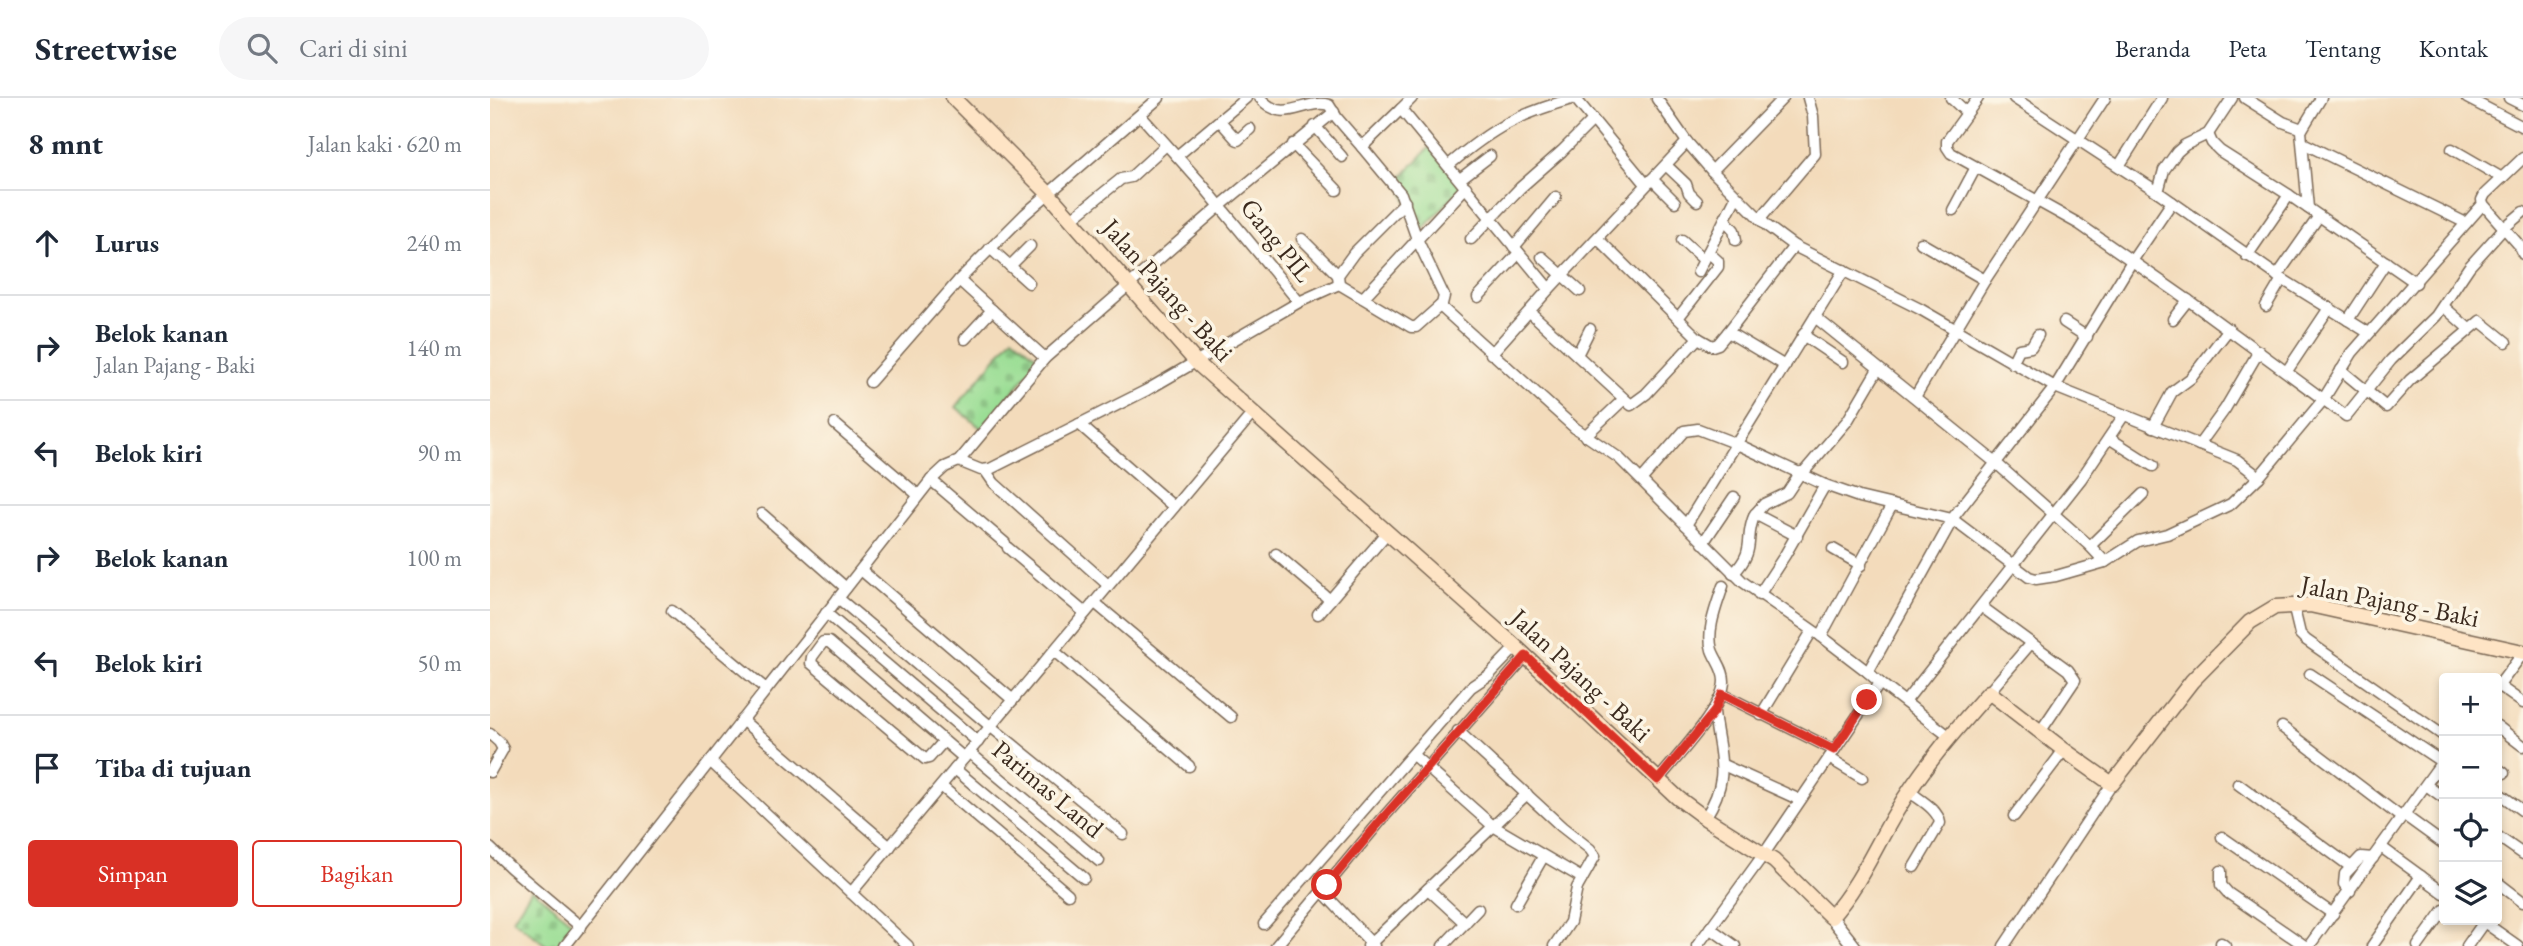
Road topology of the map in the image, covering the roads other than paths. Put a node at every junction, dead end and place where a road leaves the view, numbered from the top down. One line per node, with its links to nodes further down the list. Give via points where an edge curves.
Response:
1 (953, 98): 51 (main road, Jalan Pajang - Baki)
2 (1159, 98): 23 (street)
3 (1246, 98): 24 (street)
4 (1260, 98): 21 (street, via 1276,110 1321,103)
5 (1412, 98): 20 (street)
6 (1783, 98): 46 (street)
7 (1808, 98): 68 (street, via 1815,153)
8 (1951, 98): 22 (street)
9 (1978, 98): 22 (street)
10 (2014, 98): 31 (street)
11 (2105, 98): 31 (street)
12 (2162, 98): 44 (street)
13 (2232, 98): 30 (street)
14 (2245, 98): 29 (street)
15 (2321, 98): 29 (street)
16 (2467, 98): 27 (street)
17 (2509, 98): 19 (street)
18 (1657, 99): 32 (street)
19 (2523, 105)
20 (1401, 109): 36 (street); 43 (street)
21 (1334, 112): 26 (street); 36 (street)
22 (1966, 113): 45 (street, via 1947,147)
23 (1140, 115): 35 (street, Gang PIL); 51 (street)
24 (1220, 121): 28 (street, via 1238,140); 38 (street)
25 (1592, 121): 43 (street, via 1575,98 1531,110 1492,130); 48 (street); 67 (street)
26 (1315, 126): 34 (street); 40 (street)
27 (2523, 127)
28 (1250, 129)
29 (2302, 129): 33 (street)
30 (2208, 134): 52 (street, via 2177,152 2164,170); 53 (street, via 2220,151)
31 (2077, 138): 44 (street); 56 (street)
32 (1687, 142): 42 (street); 46 (street)
33 (2303, 143): 63 (street); 71 (street)
34 (1293, 144): 50 (street); 62 (street)
35 (1166, 145): 38 (street, Gang PIL); 69 (street, via 1131,177 1121,179)
36 (1362, 147): 58 (street)
37 (2452, 149): 47 (street)
38 (1177, 156): 62 (street, Gang PIL)
39 (1490, 156): 49 (street)
40 (1342, 157)
41 (2523, 158): 47 (street)
42 (1666, 164): 48 (street); 57 (street)
43 (1449, 165): 49 (street)
44 (2119, 166): 52 (street)
45 (1976, 167): 56 (street); 64 (street)
46 (1712, 171): 55 (street)
47 (2502, 178): 61 (street, via 2485,194)
48 (1649, 181): 59 (street); 76 (street)
49 (1463, 183): 67 (street); 74 (street)
50 (1337, 190)
51 (1047, 192): 69 (main road, Jalan Pajang - Baki); 82 (street)
52 (2158, 192): 60 (street)
53 (2289, 195): 63 (street); 86 (street)
54 (1556, 197): 83 (street)
55 (1736, 197): 68 (street); 70 (street)
56 (2037, 199): 88 (street); 97 (street)
57 (1697, 201)
58 (1405, 202): 74 (street); 95 (street, via 1354,253)
59 (1675, 202)
60 (2172, 202): 86 (street); 88 (street)
61 (2483, 204): 71 (street); 72 (street)
62 (1220, 206): 100 (street); 106 (street, Gang PIL)
63 (2308, 208): 66 (street)
64 (1953, 211)
65 (2523, 212): 72 (street)
66 (2319, 216): 89 (street); 94 (street)
67 (1490, 219): 75 (street); 83 (street)
68 (1760, 219): 81 (street)
69 (1070, 220): 100 (main road, Jalan Pajang - Baki)
70 (1725, 220): 78 (street); 85 (street)
71 (2466, 223): 99 (street)
72 (2504, 228): 84 (street); 109 (street, via 2469,267)
73 (1302, 239): 95 (street)
74 (1417, 239): 104 (street); 107 (street, via 1444,296)
75 (1471, 239)
76 (1598, 239): 93 (street); 114 (street)
77 (1682, 240): 85 (street)
78 (1736, 240)
79 (1921, 243): 97 (street)
80 (1030, 246): 90 (street)
81 (1794, 246): 91 (street); 122 (street)
82 (990, 248): 90 (street); 96 (street)
83 (1517, 250): 101 (street); 103 (street)
84 (2523, 254)
85 (1706, 256): 92 (street); 114 (street, via 1718,261 1718,267)
86 (2247, 256): 94 (street)
87 (1542, 257): 93 (street)
88 (2133, 261): 105 (street); 126 (street)
89 (2386, 262): 99 (street); 116 (street)
90 (1010, 266): 98 (street)
91 (1844, 270): 113 (street); 119 (street)
92 (1698, 272)
93 (1562, 276): 101 (street); 102 (street)
94 (2280, 278): 108 (street); 110 (street)
95 (1339, 279): 104 (street); 106 (street)
96 (959, 280): 111 (street); 141 (street)
97 (1985, 280): 119 (street)
98 (1029, 283)
99 (2416, 283): 123 (street)
100 (1128, 285): 133 (street); 135 (main road, Jalan Pajang - Baki)
101 (1549, 289): 112 (street)
102 (1580, 291)
103 (1478, 297)
104 (1363, 298): 107 (street, via 1413,328)
105 (2188, 300): 115 (street); 121 (street)
106 (1298, 303): 135 (street)
107 (1440, 306): 131 (street)
108 (2266, 306)
109 (2443, 306): 120 (street); 143 (street)
110 (2329, 308): 116 (street); 140 (street)
111 (992, 310): 128 (street); 133 (street)
112 (1530, 312): 131 (street); 132 (street)
113 (1815, 317): 124 (street); 138 (street)
114 (1678, 318): 127 (street)
115 (2173, 319)
116 (2348, 320): 123 (street)
117 (2064, 322): 126 (street)
118 (1590, 329): 132 (street)
119 (1955, 329): 136 (street); 144 (street)
120 (2469, 329): 129 (street, via 2482,321); 143 (street, via 2386,407)
121 (2229, 330): 130 (street); 151 (street, via 2190,378 2172,392)
122 (1728, 332): 127 (street, via 1714,346); 137 (street)
123 (2370, 333): 139 (street)
124 (1802, 335): 134 (street); 137 (street)
125 (2038, 335): 136 (street, via 2031,347 2020,349)
126 (2087, 337): 142 (street)
127 (1698, 338): 145 (street, via 1635,404)
128 (965, 339)
129 (2506, 342)
130 (2259, 351): 140 (street); 155 (street)
131 (1491, 354): 152 (street)
132 (1577, 355): 145 (street)
133 (1045, 358): 156 (street)
134 (1843, 362)
135 (1197, 363): 147 (main road, Jalan Pajang - Baki); 150 (street)
136 (2012, 363): 142 (street)
137 (1785, 366): 154 (street)
138 (1878, 369): 144 (street); 160 (street, via 1848,420)
139 (2341, 370): 143 (street); 146 (street)
140 (2287, 371): 146 (street)
141 (870, 382)
142 (2055, 387): 148 (street); 157 (street)
143 (2366, 390): 146 (street, via 2346,416)
144 (1915, 397): 157 (street)
145 (1623, 400): 152 (street)
146 (2323, 400): 161 (street)
147 (1253, 413): 169 (street); 175 (main road, Jalan Pajang - Baki)
148 (2124, 415): 151 (street); 153 (street)
149 (835, 424): 166 (street)
150 (1079, 424): 159 (street); 169 (street)
151 (2153, 427): 155 (street)
152 (1585, 436): 162 (street)
153 (2109, 438): 158 (street); 172 (street)
154 (1737, 444): 160 (street); 162 (street, via 1689,428); 174 (street)
155 (2199, 444): 161 (street, via 2237,460)
156 (959, 461): 159 (street); 163 (street)
157 (1996, 463): 172 (street); 173 (street)
158 (2153, 466)
159 (985, 470): 186 (street)
160 (1804, 471): 164 (street); 171 (street, via 1787,493)
161 (2259, 477): 181 (street, via 2231,504 2167,534 2138,541)
162 (1642, 479): 174 (street)
163 (931, 480): 166 (street); 197 (street)
164 (1825, 485): 168 (street); 176 (street)
165 (2143, 494): 178 (street)
166 (918, 495): 184 (street)
167 (1734, 497): 177 (street)
168 (1892, 505): 173 (street); 182 (street)
169 (1174, 506): 186 (street)
170 (762, 514): 188 (street)
171 (1755, 514): 176 (street); 185 (street, via 1749,552)
172 (2053, 514): 178 (street); 183 (street)
173 (1953, 517): 183 (street); 204 (street)
174 (1686, 524): 177 (street)
175 (1387, 533): 191 (street); 202 (main road, Jalan Pajang - Baki)
176 (1797, 536): 189 (street)
177 (1703, 543): 185 (street)
178 (2090, 546): 181 (street)
179 (1833, 549): 182 (street)
180 (1276, 554): 191 (street)
181 (2105, 562): 183 (street, via 2036,579)
182 (1861, 565): 199 (street)
183 (2013, 565): 193 (street)
184 (861, 570): 188 (street); 212 (street)
185 (1732, 574): 189 (street)
186 (1108, 585): 192 (street)
187 (1723, 586): 211 (street, via 1710,642 1723,671)
188 (846, 588): 190 (street)
189 (1759, 594): 199 (street)
190 (838, 598): 196 (street); 219 (street)
191 (1330, 600): 198 (street)
192 (1094, 602): 197 (street); 217 (street)
193 (1982, 607): 200 (street); 213 (street)
194 (2293, 609): 203 (main road, Jalan Pajang - Baki, via 2310,605); 224 (street, via 2306,640); 244 (main road, Jalan Pajang - Baki, via 2275,607 2250,622 2205,666)
195 (671, 611): 208 (street)
196 (826, 613): 208 (street); 228 (street)
197 (1086, 613): 201 (street)
198 (1318, 614)
199 (1816, 633): 204 (street); 216 (street)
200 (2031, 643): 210 (street); 223 (street, via 2074,676)
201 (1054, 651): 212 (street); 237 (street)
202 (1521, 652): 222 (street); 231 (street, via 1471,687); 243 (main road, Jalan Pajang - Baki)
203 (2523, 652): 206 (street)
204 (1868, 672): 207 (street)
205 (2310, 674): 234 (street)
206 (2502, 681)
207 (1880, 683): 213 (street); 232 (street)
208 (766, 689): 218 (street)
209 (2502, 690): 214 (street)
210 (1989, 692): 223 (main road); 226 (main road)
211 (1722, 694): 215 (street); 216 (street)
212 (1013, 700): 219 (street)
213 (1905, 702): 226 (street)
214 (2523, 703)
215 (1714, 712): 236 (street); 243 (street)
216 (1761, 715): 232 (street)
217 (1231, 717)
218 (742, 720): 235 (street); 262 (street)
219 (990, 726): 228 (street); 258 (street)
220 (2282, 727): 255 (street)
221 (2502, 730): 229 (street)
222 (1458, 732): 238 (street); 249 (street)
223 (2040, 732): 230 (main road)
224 (2439, 733)
225 (490, 734): 241 (street, via 503,749)
226 (1950, 737): 248 (main road)
227 (944, 741): 227 (street, Parimas Land, via 829,642 823,642 812,657 811,663 925,759); 233 (street, Parimas Land)
228 (978, 742): 233 (street)
229 (2523, 746)
230 (2064, 750): 244 (main road); 254 (street)
231 (1413, 754): 238 (street); 270 (street)
232 (1831, 754): 242 (street); 252 (street)
233 (966, 755): 240 (street); 269 (street, Parimas Land)
234 (2439, 758)
235 (710, 761): 282 (street); 294 (street)
236 (1723, 765): 252 (street); 256 (street, via 1719,792)
237 (1189, 766)
238 (1427, 767): 257 (street); 278 (street)
239 (2439, 767): 246 (street)
240 (955, 769): 247 (street); 275 (street)
241 (490, 772)
242 (1862, 778)
243 (1658, 780): 256 (main road, Jalan Pajang - Baki)
244 (2112, 783): 305 (street)
245 (2238, 784): 272 (street)
246 (2426, 785): 250 (street); 255 (street)
247 (941, 786): 262 (street); 283 (street)
248 (1910, 792): 271 (street, via 1935,812 1940,823); 288 (main road, via 1859,880)
249 (1527, 794): 257 (street); 276 (street, via 1595,856)
250 (2439, 794)
251 (2502, 796): 253 (street)
252 (1800, 800): 265 (street)
253 (2523, 811)
254 (2014, 816)
255 (2403, 816): 261 (street); 263 (street)
256 (1705, 818): 265 (main road, Jalan Pajang - Baki)
257 (1493, 826): 267 (street); 279 (street)
258 (1123, 834)
259 (2222, 837): 287 (street)
260 (2502, 840): 266 (street)
261 (2439, 841)
262 (890, 846): 282 (street)
263 (2381, 847): 268 (street); 274 (street)
264 (490, 848): 294 (street)
265 (1764, 854): 288 (main road, Jalan Pajang - Baki); 295 (street)
266 (2523, 855)
267 (1543, 857): 276 (street); 285 (street)
268 (2373, 858): 272 (street, via 2361,857); 281 (street)
269 (1099, 861)
270 (1315, 867): 278 (street); 291 (street)
271 (1914, 867)
272 (2351, 867): 281 (street, via 2343,879)
273 (2221, 871): 306 (street, via 2224,890)
274 (2421, 876): 280 (street); 307 (street)
275 (1084, 878)
276 (1582, 878): 301 (street, via 1570,922)
277 (2502, 886): 284 (street)
278 (1325, 888): 296 (street); 299 (street)
279 (1428, 889): 290 (street); 296 (street)
280 (2439, 889)
281 (2350, 891): 287 (street)
282 (851, 893): 298 (street)
283 (1068, 894)
284 (2523, 902)
285 (1516, 904)
286 (1478, 909): 290 (street)
287 (2333, 914): 306 (street)
288 (1831, 917): 304 (street)
289 (2439, 917): 308 (street)
290 (1465, 923): 300 (street)
291 (1264, 924)
292 (2480, 925): 309 (street)
293 (2489, 925): 310 (street)
294 (582, 927): 297 (street)
295 (1710, 928): 302 (street); 303 (street)
296 (1371, 945)
297 (565, 946)
298 (908, 946)
299 (1276, 946)
300 (1443, 946)
301 (1554, 946)
302 (1697, 946)
303 (1735, 946)
304 (1854, 946)
305 (2004, 946)
306 (2307, 946)
307 (2372, 946)
308 (2418, 946)
309 (2467, 946)
310 (2518, 946)

